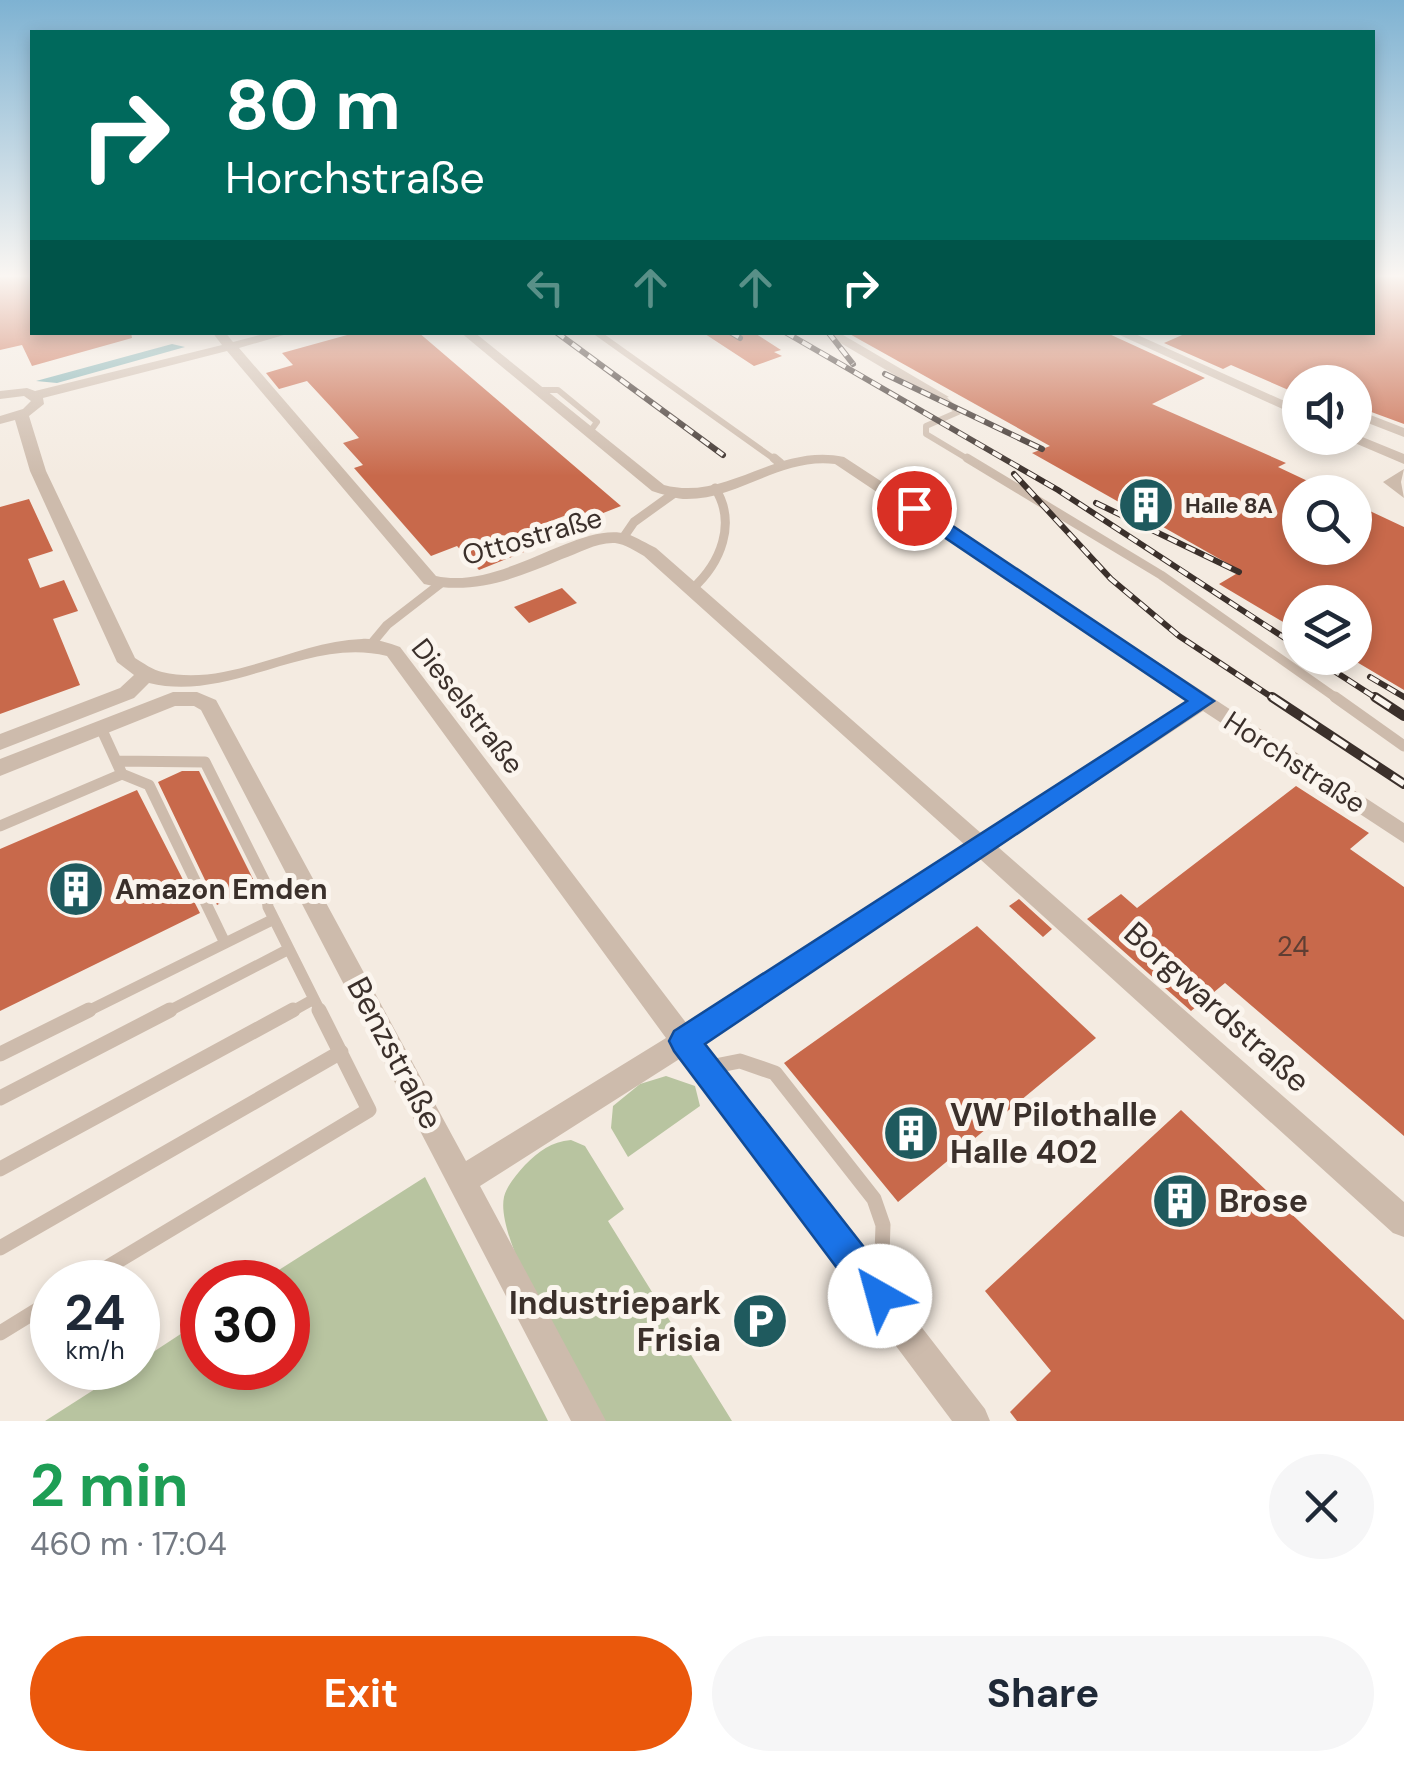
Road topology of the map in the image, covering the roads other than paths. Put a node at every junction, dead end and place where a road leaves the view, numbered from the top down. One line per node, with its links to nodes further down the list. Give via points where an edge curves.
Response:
1 (227, 343): 7 (street, Ottostraße)
2 (248, 343): 7 (street)
3 (480, 343): 24 (street)
4 (612, 343): 20 (lane)
5 (848, 343): 10 (street)
6 (1144, 343): 12 (street)
7 (231, 348): 11 (street); 27 (street, Ottostraße, via 424,575)
8 (3, 376): 9 (street)
9 (6, 393): 11 (street)
10 (942, 396): 34 (lane, via 958,412 926,426 926,434 1161,576)
11 (38, 398): 13 (street)
12 (1282, 405)
13 (21, 415): 14 (street); 21 (street)
14 (1, 420): 21 (street)
15 (1372, 420): 16 (street)
16 (1404, 436): 18 (street)
17 (1372, 446): 18 (street)
18 (1384, 451): 19 (street)
19 (1404, 460)
20 (780, 463): 23 (street); 31 (street, via 818,456 849,465)
21 (38, 471): 30 (street, via 127,662)
22 (1404, 474): 25 (street, via 1391,482)
23 (715, 488): 24 (street); 28 (lane, via 729,513 713,568)
24 (673, 494): 26 (lane)
25 (1404, 494)
26 (623, 538): 27 (street, Ottostraße, via 590,542 474,584); 28 (street, Ottostraße)
27 (440, 584): 29 (lane, via 423,602 387,621)
28 (692, 589): 39 (street, Ottostraße)
29 (372, 643): 30 (street, Dieselstraße, via 227,676); 44 (street, Dieselstraße, via 402,660)
30 (147, 674): 33 (street, via 127,693)
31 (1203, 701): 38 (street, Horchstraße); 39 (street, Horchstraße)
32 (101, 728): 35 (street); 36 (lane); 50 (street, Benzstraße, via 166,702 190,698 213,709)
33 (0, 742)
34 (1404, 746)
35 (0, 768)
36 (119, 768): 37 (lane); 40 (lane, via 205,762 265,882); 41 (lane, via 149,786)
37 (0, 826)
38 (1404, 834)
39 (983, 844): 44 (street, Horchstraße); 51 (street, Borgwardstraße)
40 (274, 918): 41 (lane); 42 (lane)
41 (225, 943): 46 (lane)
42 (289, 949): 43 (lane); 48 (lane)
43 (314, 999): 45 (lane); 49 (lane)
44 (684, 1041): 47 (street); 50 (street, Horchstraße)
45 (340, 1052): 52 (lane); 53 (lane, via 370,1110)
46 (0, 1054)
47 (705, 1068): 54 (street); 54 (lane, via 752,1060 775,1072 874,1199 883,1225)
48 (0, 1098)
49 (0, 1169)
50 (462, 1180): 57 (street, Benzstraße)
51 (1404, 1222)
52 (0, 1248)
53 (120, 1260)
54 (880, 1296): 58 (street)
55 (30, 1314): 56 (lane)
56 (0, 1332)
57 (589, 1421)
58 (973, 1421)

